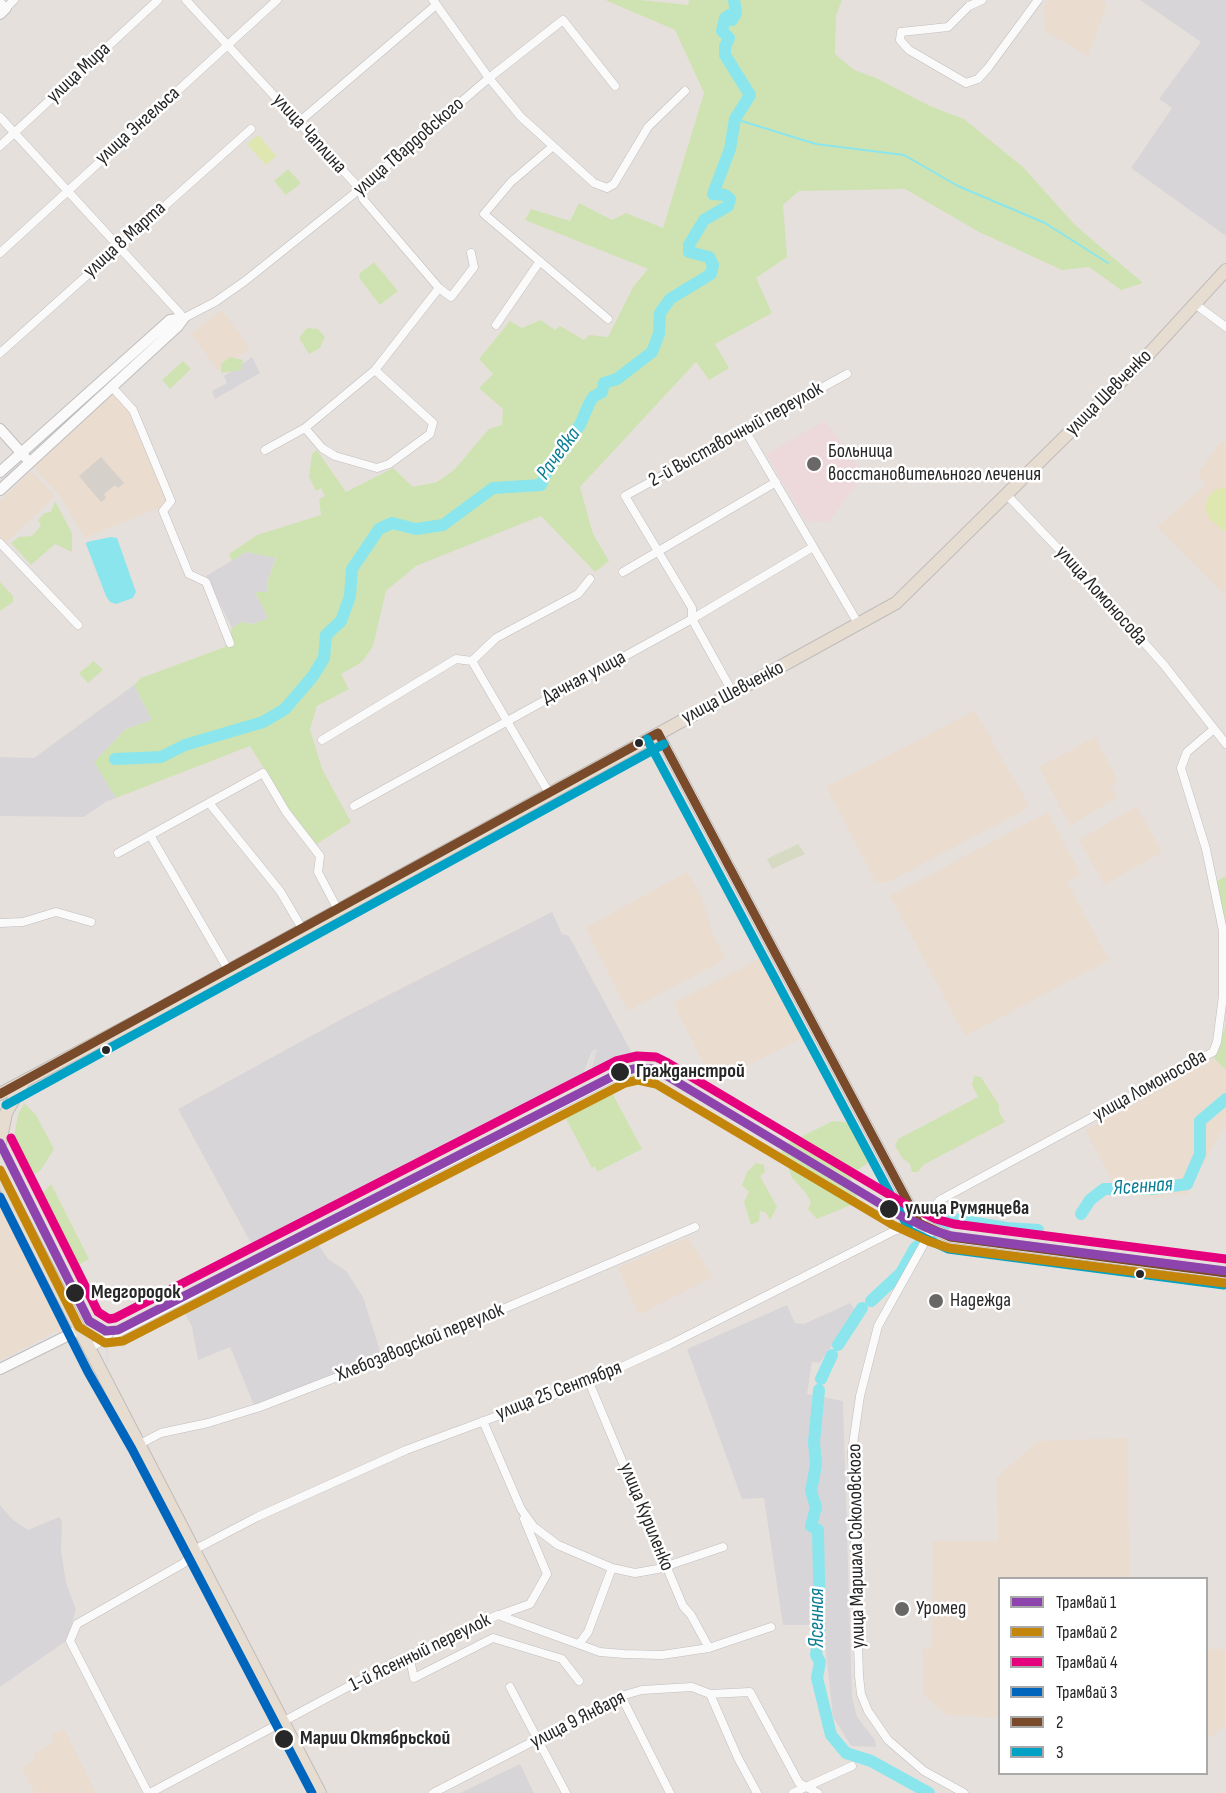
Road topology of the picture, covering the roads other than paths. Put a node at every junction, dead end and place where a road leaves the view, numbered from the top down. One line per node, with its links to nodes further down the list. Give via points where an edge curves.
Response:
1 (14, 0): 8 (street)
2 (158, 0): 16 (street, улица Мира)
3 (186, 0): 9 (street, улица Чаплина)
4 (277, 0): 9 (street, улица Энгельса)
5 (981, 0): 6 (street, via 948,27 901,32 900,40 909,50 966,83 978,79 988,68)
6 (1038, 0)
7 (434, 2): 10 (street); 14 (street)
8 (2, 8)
9 (227, 44): 14 (street, улица Чаплина); 20 (street, улица Энгельса)
10 (489, 78): 11 (street, улица Твардовского, via 563,20); 18 (street); 19 (street, улица Твардовского)
11 (615, 86)
12 (685, 91): 18 (street, via 648,127 614,184 607,188 594,183)
13 (0, 117): 16 (street)
14 (298, 122): 19 (street, улица Чаплина)
15 (251, 129): 21 (street, улица 8 Марта)
16 (15, 133): 17 (street, улица Мира); 20 (street)
17 (0, 146)
18 (552, 147): 24 (street, via 511,182 484,214)
19 (360, 189): 26 (street, улица Чаплина, via 363,199); 28 (street, улица Твардовского, via 245,281)
20 (67, 190): 21 (street); 22 (street, улица Энгельса)
21 (117, 246): 28 (street); 32 (street, улица 8 Марта)
22 (0, 253)
23 (471, 253): 26 (street, улица Чаплина, via 474,267 451,297)
24 (540, 261): 29 (street); 30 (street)
25 (1226, 270): 27 (main road, улица Шевченко)
26 (439, 288): 33 (street)
27 (1195, 304): 31 (street); 45 (main road, улица Шевченко)
28 (183, 318): 35 (main road, улица Твардовского); 40 (main road, улица Твардовского, via 170,320)
29 (608, 319)
30 (496, 325)
31 (1226, 327)
32 (0, 353)
33 (375, 370): 36 (street); 36 (street, via 433,423 430,434 389,464 377,468 334,456)
34 (847, 374): 38 (street, 2-й Выставочный переулок)
35 (112, 387): 41 (main road, улица Твардовского); 54 (street, via 133,410 171,501 163,511 189,574 206,582)
36 (305, 428): 39 (street)
37 (0, 429): 40 (main road)
38 (746, 432): 43 (street); 48 (street, 2-й Выставочный переулок, via 625,496)
39 (265, 450)
40 (22, 453): 41 (main road); 42 (main road, улица Твардовского)
41 (29, 462): 44 (main road, улица Твардовского)
42 (0, 472)
43 (776, 482): 47 (street); 48 (street)
44 (0, 490)
45 (1006, 494): 53 (main road, улица Шевченко, via 896,603); 58 (street, улица Ломоносова, via 1100,592)
46 (0, 543): 52 (street)
47 (813, 547): 51 (street, Дачная улица); 53 (street)
48 (658, 551): 49 (street); 51 (street, via 692,608)
49 (623, 572)
50 (590, 579): 55 (street, via 578,594 496,638)
51 (692, 619): 56 (street); 57 (street, Дачная улица)
52 (78, 625)
53 (859, 625): 56 (main road, улица Шевченко)
54 (230, 643)
55 (472, 661): 57 (street); 60 (street, via 456,659)
56 (733, 693): 59 (main road, улица Шевченко)
57 (507, 720): 62 (street); 64 (street, Дачная улица)
58 (1214, 729): 61 (street, улица Ломоносова); 77 (street, улица Ломоносова, via 1186,752 1182,768 1206,849 1223,931 1223,996 1213,1052 940,1200)
59 (658, 733): 62 (main road, улица Шевченко); 77 (main road)
60 (321, 740)
61 (1226, 744)
62 (549, 793): 67 (main road, улица Шевченко)
63 (209, 803): 65 (street); 67 (street, via 263,773 286,812 320,856 318,872); 70 (street, via 280,891)
64 (354, 806)
65 (150, 835): 66 (street); 71 (street)
66 (118, 853)
67 (338, 910): 70 (main road, улица Шевченко)
68 (91, 922): 69 (street, via 56,912 23,922)
69 (0, 923)
70 (303, 930): 71 (main road, улица Шевченко)
71 (229, 971): 73 (main road, улица Шевченко)
72 (670, 1075): 82 (street, via 652,1069 626,1071)
73 (23, 1082): 74 (main road, улица Шевченко); 75 (main road, via 6,1113)
74 (0, 1094)
75 (0, 1143)
76 (0, 1176): 81 (main road)
77 (919, 1223): 79 (main road); 84 (street, улица 25 Сентября, via 894,1231 669,1346)
78 (695, 1227): 86 (street, Хлебозаводской переулок, via 407,1350 260,1407 161,1433)
79 (930, 1231): 80 (main road, via 950,1237); 113 (street, улица Маршала Соколовского, via 878,1326 860,1396 852,1451 859,1676 867,1712 888,1740 924,1771)
80 (1226, 1273)
81 (79, 1330): 82 (main road); 83 (main road)
82 (89, 1348): 86 (main road)
83 (0, 1369)
84 (589, 1382): 85 (street, улица 25 Сентября); 90 (street, улица Куриленко)
85 (483, 1421): 87 (street); 89 (street, улица 25 Сентября, via 310,1492)
86 (140, 1444): 89 (main road)
87 (520, 1509): 91 (street, via 534,1527 558,1545); 92 (street, via 547,1574 530,1604)
88 (723, 1546): 90 (street)
89 (195, 1550): 101 (main road); 105 (street, улица 25 Сентября, via 184,1563 77,1624 70,1641)
90 (665, 1565): 91 (street, via 635,1573); 95 (street, улица Куриленко, via 683,1606)
91 (612, 1568): 94 (street, via 588,1632)
92 (498, 1615): 94 (street, 1-й Ясенный переулок); 96 (street, 1-й Ясенный переулок)
93 (771, 1627): 95 (street, 1-й Ясенный переулок)
94 (579, 1644): 95 (street, 1-й Ясенный переулок, via 600,1652 662,1655)
95 (709, 1648)
96 (409, 1655): 97 (street, via 414,1678 492,1638 562,1659); 101 (street, 1-й Ясенный переулок)
97 (579, 1681)
98 (510, 1688): 102 (street)
99 (710, 1694): 100 (street, улица 9 Января, via 692,1687 642,1690); 104 (street, улица 9 Января, via 750,1692 799,1783); 110 (street)
100 (621, 1696): 102 (street, улица 9 Января); 109 (street)
101 (283, 1722): 105 (street, 1-й Ясенный переулок); 106 (main road)
102 (537, 1740): 107 (street, улица 9 Января); 108 (street)
103 (852, 1766): 104 (street)
104 (808, 1785): 111 (street); 112 (street, улица 9 Января)
105 (149, 1793)
106 (320, 1793)
107 (433, 1793)
108 (566, 1793)
109 (670, 1793)
110 (757, 1793)
111 (793, 1793)
112 (818, 1793)
113 (964, 1793)

